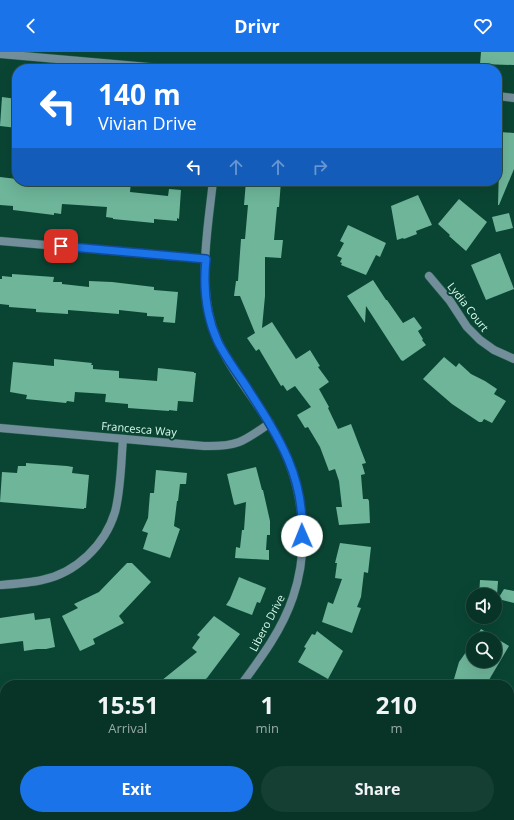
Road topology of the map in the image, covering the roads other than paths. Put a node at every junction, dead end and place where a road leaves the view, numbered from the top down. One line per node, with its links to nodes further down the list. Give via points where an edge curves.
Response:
1 (0, 54): 2 (street)
2 (114, 64)
3 (502, 97): 4 (street)
4 (514, 98)
5 (213, 186): 7 (street, Libero Drive)
6 (0, 241): 7 (street)
7 (206, 259): 10 (street, Libero Drive, via 204,284 207,304 219,343)
8 (429, 276): 9 (street, Lydia Court, via 467,327 480,340)
9 (514, 359)
10 (270, 423): 12 (street, Francesca Way, via 237,444 222,446); 14 (street, Libero Drive, via 290,463 297,485 302,524 299,571 293,597 281,625)
11 (0, 428): 12 (street, Francesca Way)
12 (123, 439): 13 (street, via 118,498 107,530 99,544 76,566 60,574 44,580)
13 (0, 585)
14 (245, 680)

